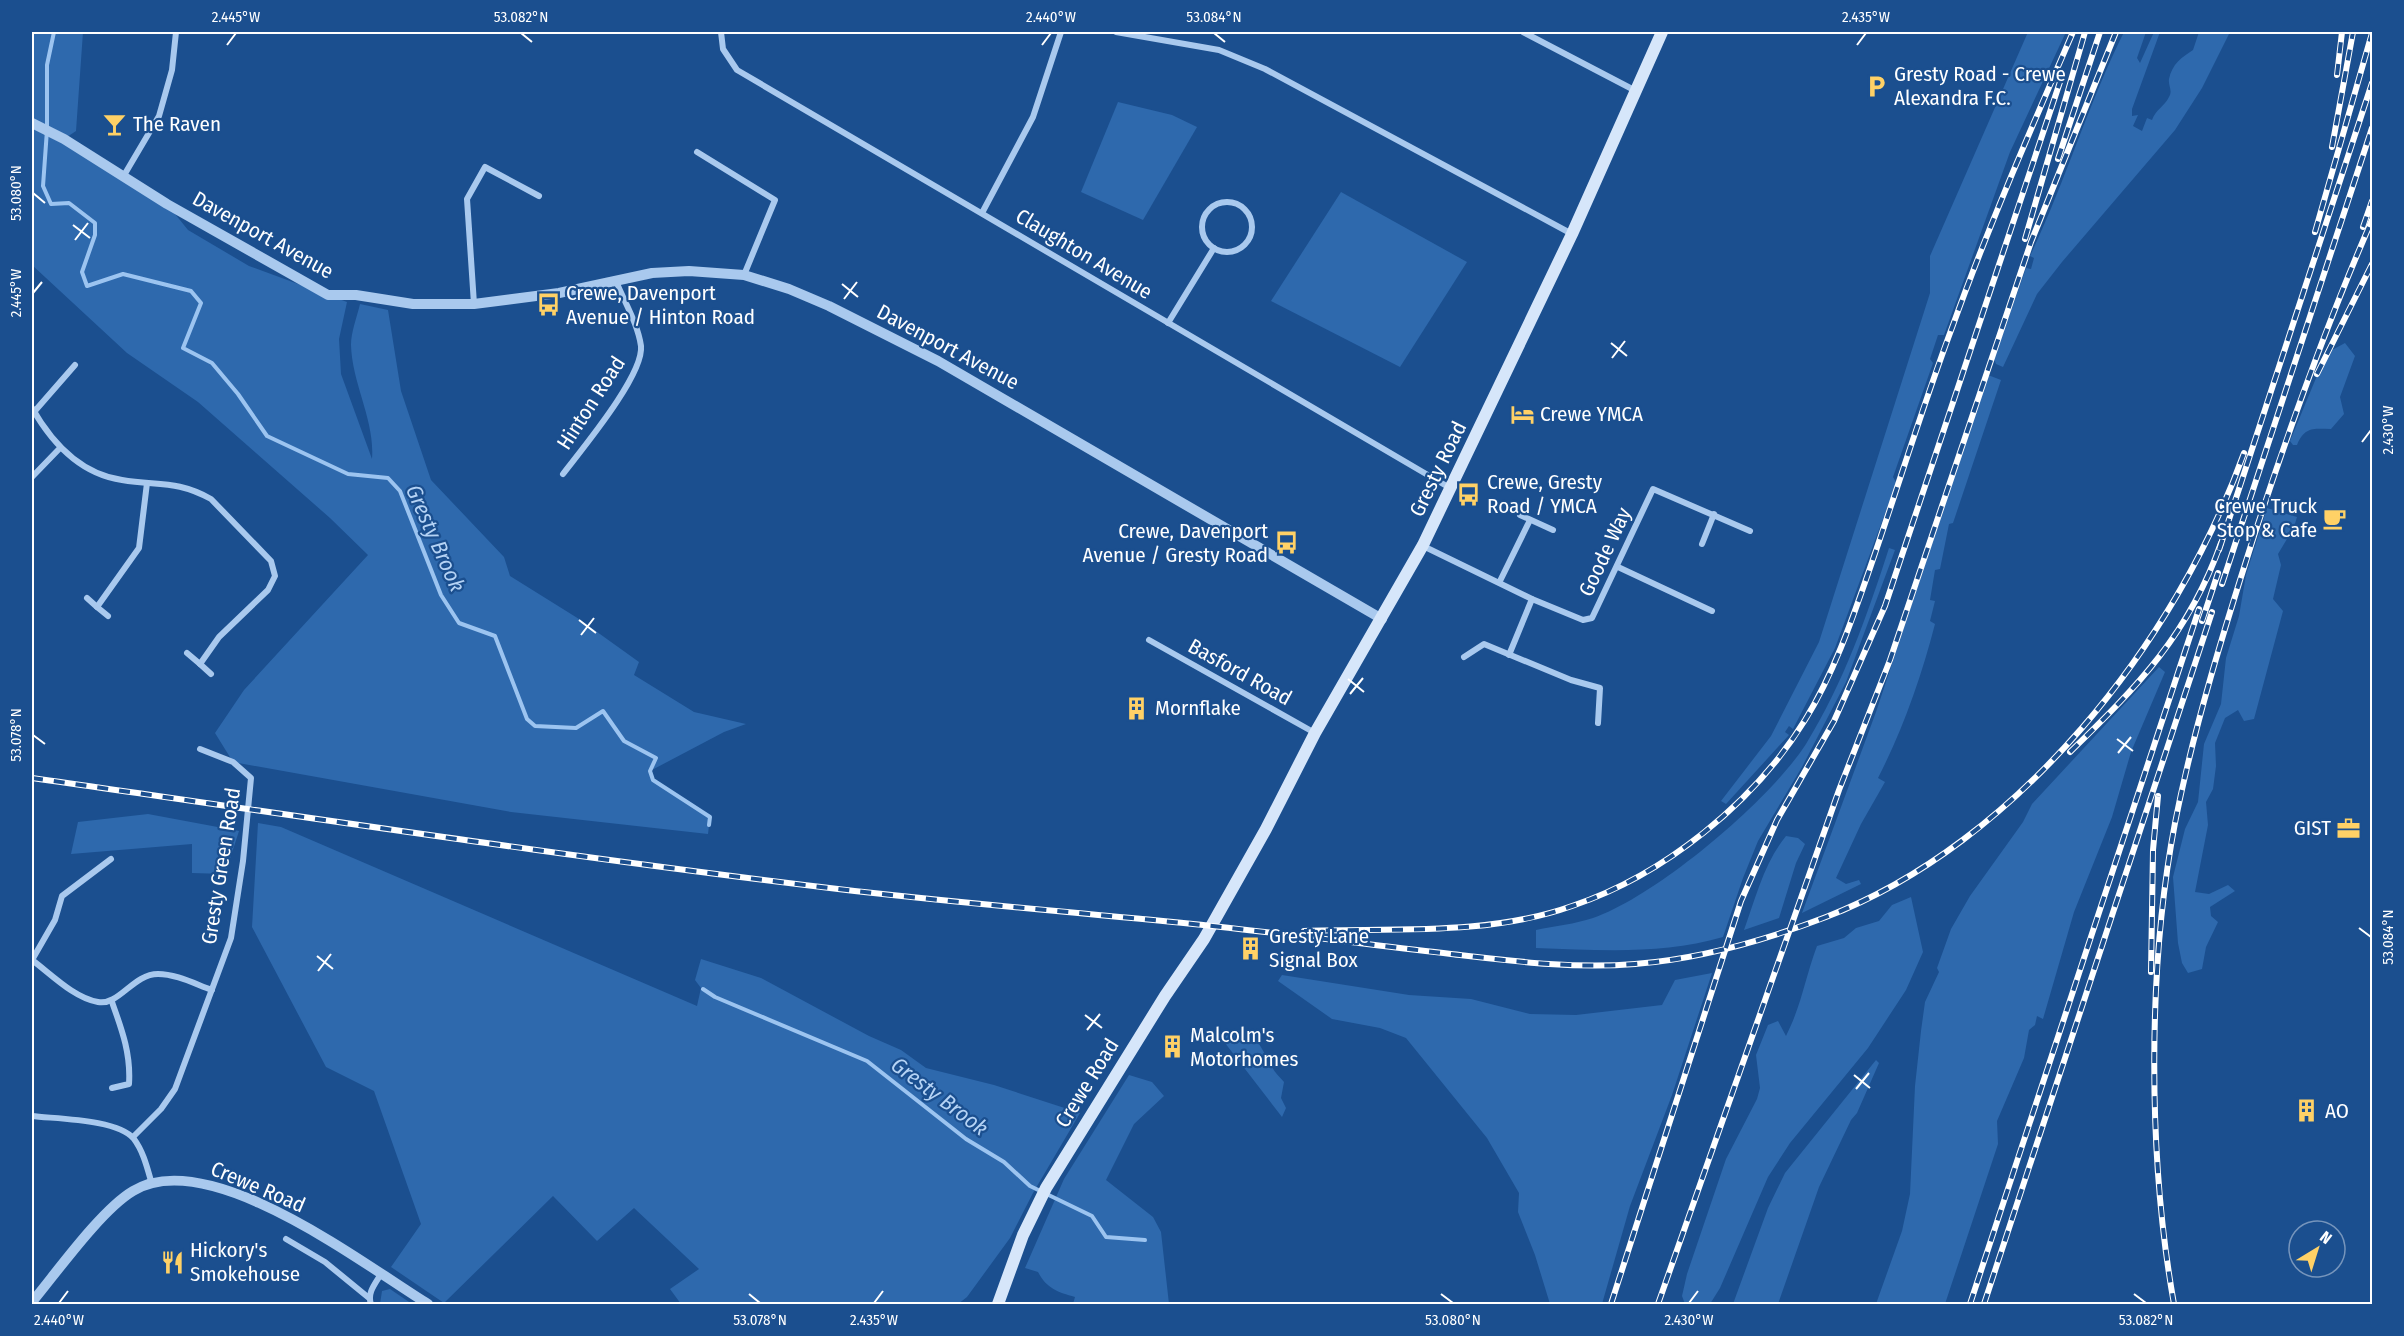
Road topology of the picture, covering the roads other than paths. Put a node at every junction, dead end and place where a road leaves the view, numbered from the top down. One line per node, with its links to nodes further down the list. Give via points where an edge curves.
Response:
1 (176, 32): 10 (street, via 172,70 159,116)
2 (721, 32): 12 (street, Claughton Avenue, via 723,49 737,70)
3 (1061, 32): 12 (street, via 1033,117)
4 (1116, 32): 13 (street, via 1219,50 1265,69)
5 (1523, 32): 7 (street)
6 (1662, 32): 7 (main road, Gresty Road)
7 (1636, 92): 13 (main road, Gresty Road)
8 (32, 123): 10 (street, Davenport Avenue)
9 (697, 152): 15 (street, via 775,200)
10 (123, 177): 17 (street, Davenport Avenue, via 328,295 412,304)
11 (539, 196): 17 (street, via 485,167 468,199)
12 (982, 213): 18 (street, Claughton Avenue)
13 (1572, 234): 25 (main road, Gresty Road)
14 (1214, 248): 14 (street, via 1231,252 1250,238 1250,214 1239,204 1216,204 1204,217 1203,235); 18 (street)
15 (744, 275): 16 (street, Davenport Avenue, via 670,272); 40 (street, Davenport Avenue, via 829,306 938,361)
16 (616, 281): 17 (street, Davenport Avenue); 22 (street, Hinton Road, via 639,338 639,363)
17 (474, 304)
18 (1168, 323): 25 (street, Claughton Avenue)
19 (75, 365): 20 (street)
20 (33, 410): 21 (street)
21 (60, 448): 23 (street); 24 (street, via 97,472)
22 (563, 474)
23 (32, 477)
24 (147, 483): 37 (street, via 139,548); 45 (street, via 177,485 211,499 273,565 272,586 219,638)
25 (1451, 489): 32 (main road, Gresty Road)
26 (1714, 514): 30 (street, Goode Way); 31 (street); 33 (street, Goode Way, via 1653,489)
27 (1520, 515): 28 (street)
28 (1530, 520): 29 (street); 34 (street)
29 (1552, 530)
30 (1750, 531)
31 (1702, 544)
32 (1423, 545): 34 (street, Goode Way); 40 (main road, Gresty Road)
33 (1618, 567): 36 (street, Goode Way, via 1592,618 1583,620); 38 (street)
34 (1500, 581): 36 (street, Goode Way)
35 (87, 598): 37 (street)
36 (1532, 599): 43 (street)
37 (97, 607): 39 (street)
38 (1712, 611)
39 (108, 616)
40 (1382, 619): 48 (main road, Gresty Road)
41 (1149, 640): 48 (street, Basford Road)
42 (187, 653): 45 (street)
43 (1509, 655): 44 (street, via 1484,644); 47 (street, via 1600,688)
44 (1464, 657)
45 (200, 664): 46 (street)
46 (211, 674)
47 (1598, 723)
48 (1315, 734): 51 (main road, Gresty Road)
49 (200, 749): 53 (street, Gresty Green Road, via 233,762 251,778 231,938)
50 (111, 859): 52 (street, via 62,896 55,920)
51 (1221, 910): 64 (main road, Crewe Road, via 1043,1192)
52 (32, 960): 54 (street, via 80,995)
53 (212, 990): 54 (street, via 158,974 138,979); 57 (street, Gresty Green Road, via 175,1089)
54 (112, 1002): 55 (street, via 130,1066 129,1084)
55 (112, 1088)
56 (32, 1116): 57 (street, via 108,1125)
57 (133, 1137): 58 (street)
58 (151, 1182): 60 (street, Crewe Road, via 202,1182 236,1194 282,1214); 62 (street, Crewe Road, via 131,1192 113,1208)
59 (286, 1239): 61 (street, via 325,1262)
60 (381, 1274): 61 (street); 63 (street, Crewe Road)
61 (370, 1301)
62 (32, 1302)
63 (428, 1305)
64 (998, 1305)

